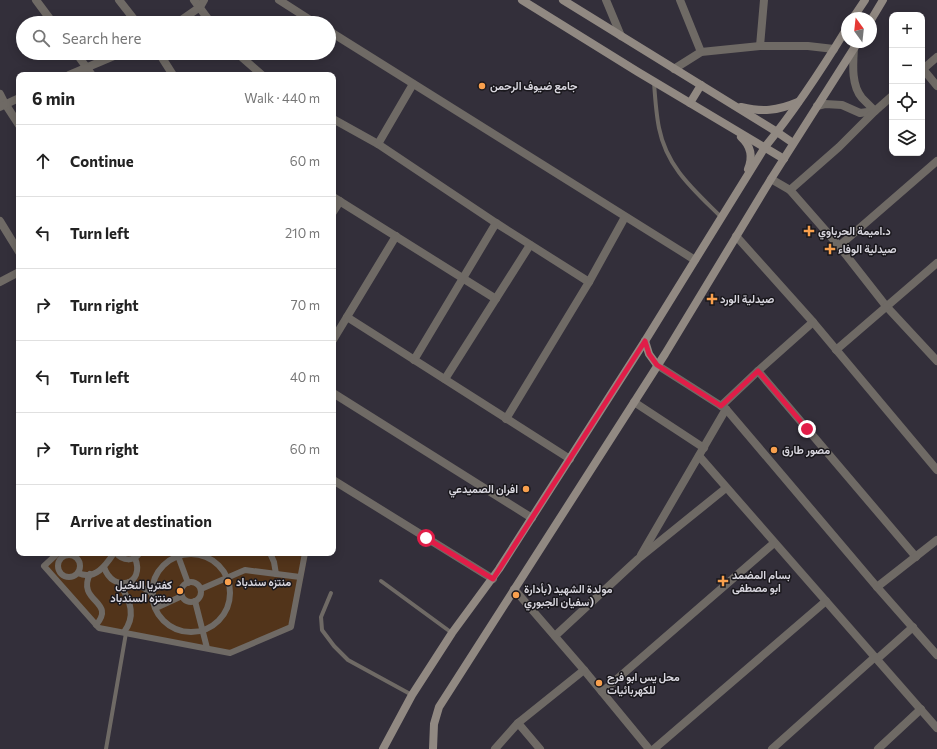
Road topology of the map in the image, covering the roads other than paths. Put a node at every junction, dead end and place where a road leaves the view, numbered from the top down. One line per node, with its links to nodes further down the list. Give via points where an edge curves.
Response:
1 (36, 0): 15 (street)
2 (120, 0): 16 (street)
3 (194, 0): 12 (street)
4 (279, 0): 19 (street)
5 (522, 0): 41 (main road)
6 (563, 0): 21 (main road)
7 (606, 0): 21 (street)
8 (680, 0): 27 (street)
9 (764, 0): 23 (street)
10 (865, 0): 13 (main road)
11 (883, 0): 14 (main road)
12 (202, 4): 17 (street); 18 (street)
13 (857, 12)
14 (876, 12)
15 (49, 16)
16 (132, 16)
17 (186, 16)
18 (208, 16)
19 (304, 16)
20 (336, 36): 42 (street)
21 (621, 36): 35 (main road)
22 (841, 38): 26 (main road)
23 (760, 46): 26 (street); 27 (street)
24 (854, 48): 52 (main road)
25 (856, 48): 53 (street, via 853,71 857,89)
26 (834, 49): 48 (main road)
27 (701, 52): 35 (street)
28 (937, 57): 34 (street)
29 (81, 60): 33 (street)
30 (104, 60): 33 (street)
31 (163, 60): 38 (street)
32 (244, 60): 39 (street)
33 (86, 67): 36 (street); 37 (street)
34 (925, 68)
35 (674, 69): 43 (main road)
36 (75, 72)
37 (90, 72)
38 (171, 72)
39 (258, 72)
40 (925, 72): 44 (street)
41 (654, 82): 49 (main road); 68 (lane, via 659,128 668,156 683,179)
42 (413, 84): 59 (street); 67 (street)
43 (701, 86): 49 (main road); 51 (main road)
44 (937, 86)
45 (0, 94): 50 (street)
46 (889, 99): 53 (street)
47 (16, 100): 50 (street)
48 (798, 102): 51 (main road, via 773,110 750,110); 57 (main road)
49 (690, 103): 56 (main road)
50 (3, 106): 54 (street)
51 (734, 106): 57 (main road)
52 (817, 106): 53 (street, via 842,105 860,113); 58 (main road)
53 (875, 111): 65 (street)
54 (16, 121)
55 (336, 121): 59 (street)
56 (732, 128): 60 (main road); 64 (main road, via 750,148 750,163)
57 (777, 132): 58 (main road); 60 (main road)
58 (793, 143): 61 (main road)
59 (378, 144): 70 (street)
60 (764, 147): 61 (main road); 64 (main road)
61 (784, 159): 63 (main road)
62 (937, 161): 74 (street)
63 (771, 179): 65 (street); 72 (main road)
64 (742, 183): 68 (main road)
65 (790, 190): 74 (street)
66 (336, 199): 71 (street)
67 (625, 217): 76 (street); 83 (street)
68 (721, 218): 76 (main road)
69 (0, 221): 75 (street)
70 (496, 223): 73 (street); 80 (street)
71 (396, 236): 80 (street); 86 (street)
72 (736, 236): 87 (street); 93 (main road)
73 (530, 245): 83 (street); 84 (street)
74 (839, 246): 85 (street)
75 (16, 247)
76 (695, 260): 89 (main road)
77 (937, 264): 85 (street)
78 (16, 274): 79 (street)
79 (10, 277): 81 (street); 82 (street)
80 (463, 278): 84 (street); 91 (street)
81 (16, 280)
82 (0, 282)
83 (589, 282): 99 (street)
84 (496, 299): 95 (street)
85 (886, 306): 90 (street); 92 (street)
86 (347, 318): 88 (street); 91 (street)
87 (813, 322): 90 (street); 94 (street)
88 (336, 335)
89 (645, 341): 93 (main road, via 649,354); 102 (main road)
90 (836, 350): 103 (street)
91 (414, 360): 95 (street)
92 (937, 361)
93 (657, 365): 97 (main road); 98 (street)
94 (758, 371): 98 (street); 119 (street)
95 (445, 379): 99 (street)
96 (336, 395): 106 (street)
97 (634, 402): 100 (street); 134 (main road)
98 (723, 407): 100 (street); 132 (street)
99 (506, 419): 102 (street)
100 (704, 448): 101 (street)
101 (699, 456): 105 (street); 120 (street)
102 (570, 459): 106 (main road)
103 (937, 470)
104 (336, 482): 127 (street)
105 (726, 488): 108 (street); 120 (street)
106 (532, 518): 127 (main road)
107 (937, 540): 119 (street)
108 (774, 543): 139 (street); 151 (street)
109 (55, 556): 141 (street, via 44,566)
110 (113, 556): 121 (street)
111 (118, 556): 112 (street, via 125,560)
112 (135, 556)
113 (137, 556): 129 (street, via 138,571)
114 (177, 556): 136 (street, via 161,568 155,580)
115 (178, 556): 131 (street)
116 (200, 556): 126 (street, via 219,566)
117 (271, 556): 124 (street)
118 (304, 556): 125 (street)
119 (916, 557): 132 (street)
120 (638, 559): 146 (street)
121 (104, 567): 123 (street); 130 (street, via 108,576)
122 (78, 573): 123 (street)
123 (90, 574): 141 (street, via 88,591 102,609 102,615)
124 (276, 574): 125 (street); 126 (street, via 245,570)
125 (300, 577): 147 (street, via 291,627 230,653)
126 (227, 578): 133 (street); 143 (street, via 230,592 228,606 215,623)
127 (493, 579): 145 (main road)
128 (382, 581): 145 (lane)
129 (129, 582): 130 (street); 136 (street)
130 (118, 583): 144 (street, via 129,600 131,610 130,622)
131 (188, 583): 133 (street, via 196,583); 137 (street, via 182,588)
132 (877, 587): 142 (street)
133 (201, 589): 138 (street, via 200,596)
134 (514, 589): 146 (street); 158 (main road, via 439,707 434,724)
135 (331, 593): 152 (lane, via 321,617 322,630 334,646 348,660)
136 (153, 594): 140 (street)
137 (182, 596): 138 (street, via 188,601); 140 (street)
138 (195, 601): 143 (street)
139 (826, 601): 149 (street); 162 (street)
140 (156, 608): 143 (street, via 163,620 175,628 188,631)
141 (96, 625): 144 (street, via 99,628)
142 (913, 627): 148 (street); 149 (street)
143 (203, 630): 147 (street)
144 (125, 632): 147 (street); 156 (lane)
145 (452, 633): 152 (main road)
146 (555, 636): 150 (street)
147 (207, 648)
148 (937, 655)
149 (876, 658): 153 (street); 163 (street)
150 (584, 670): 151 (street); 154 (street)
151 (602, 692): 161 (street)
152 (412, 695): 157 (main road)
153 (921, 709): 155 (street); 164 (street)
154 (518, 723): 159 (street); 160 (street)
155 (937, 728)
156 (106, 749)
157 (383, 749)
158 (433, 749)
159 (495, 749)
160 (540, 749)
161 (649, 749)
162 (654, 749)
163 (772, 749)
164 (878, 749)

